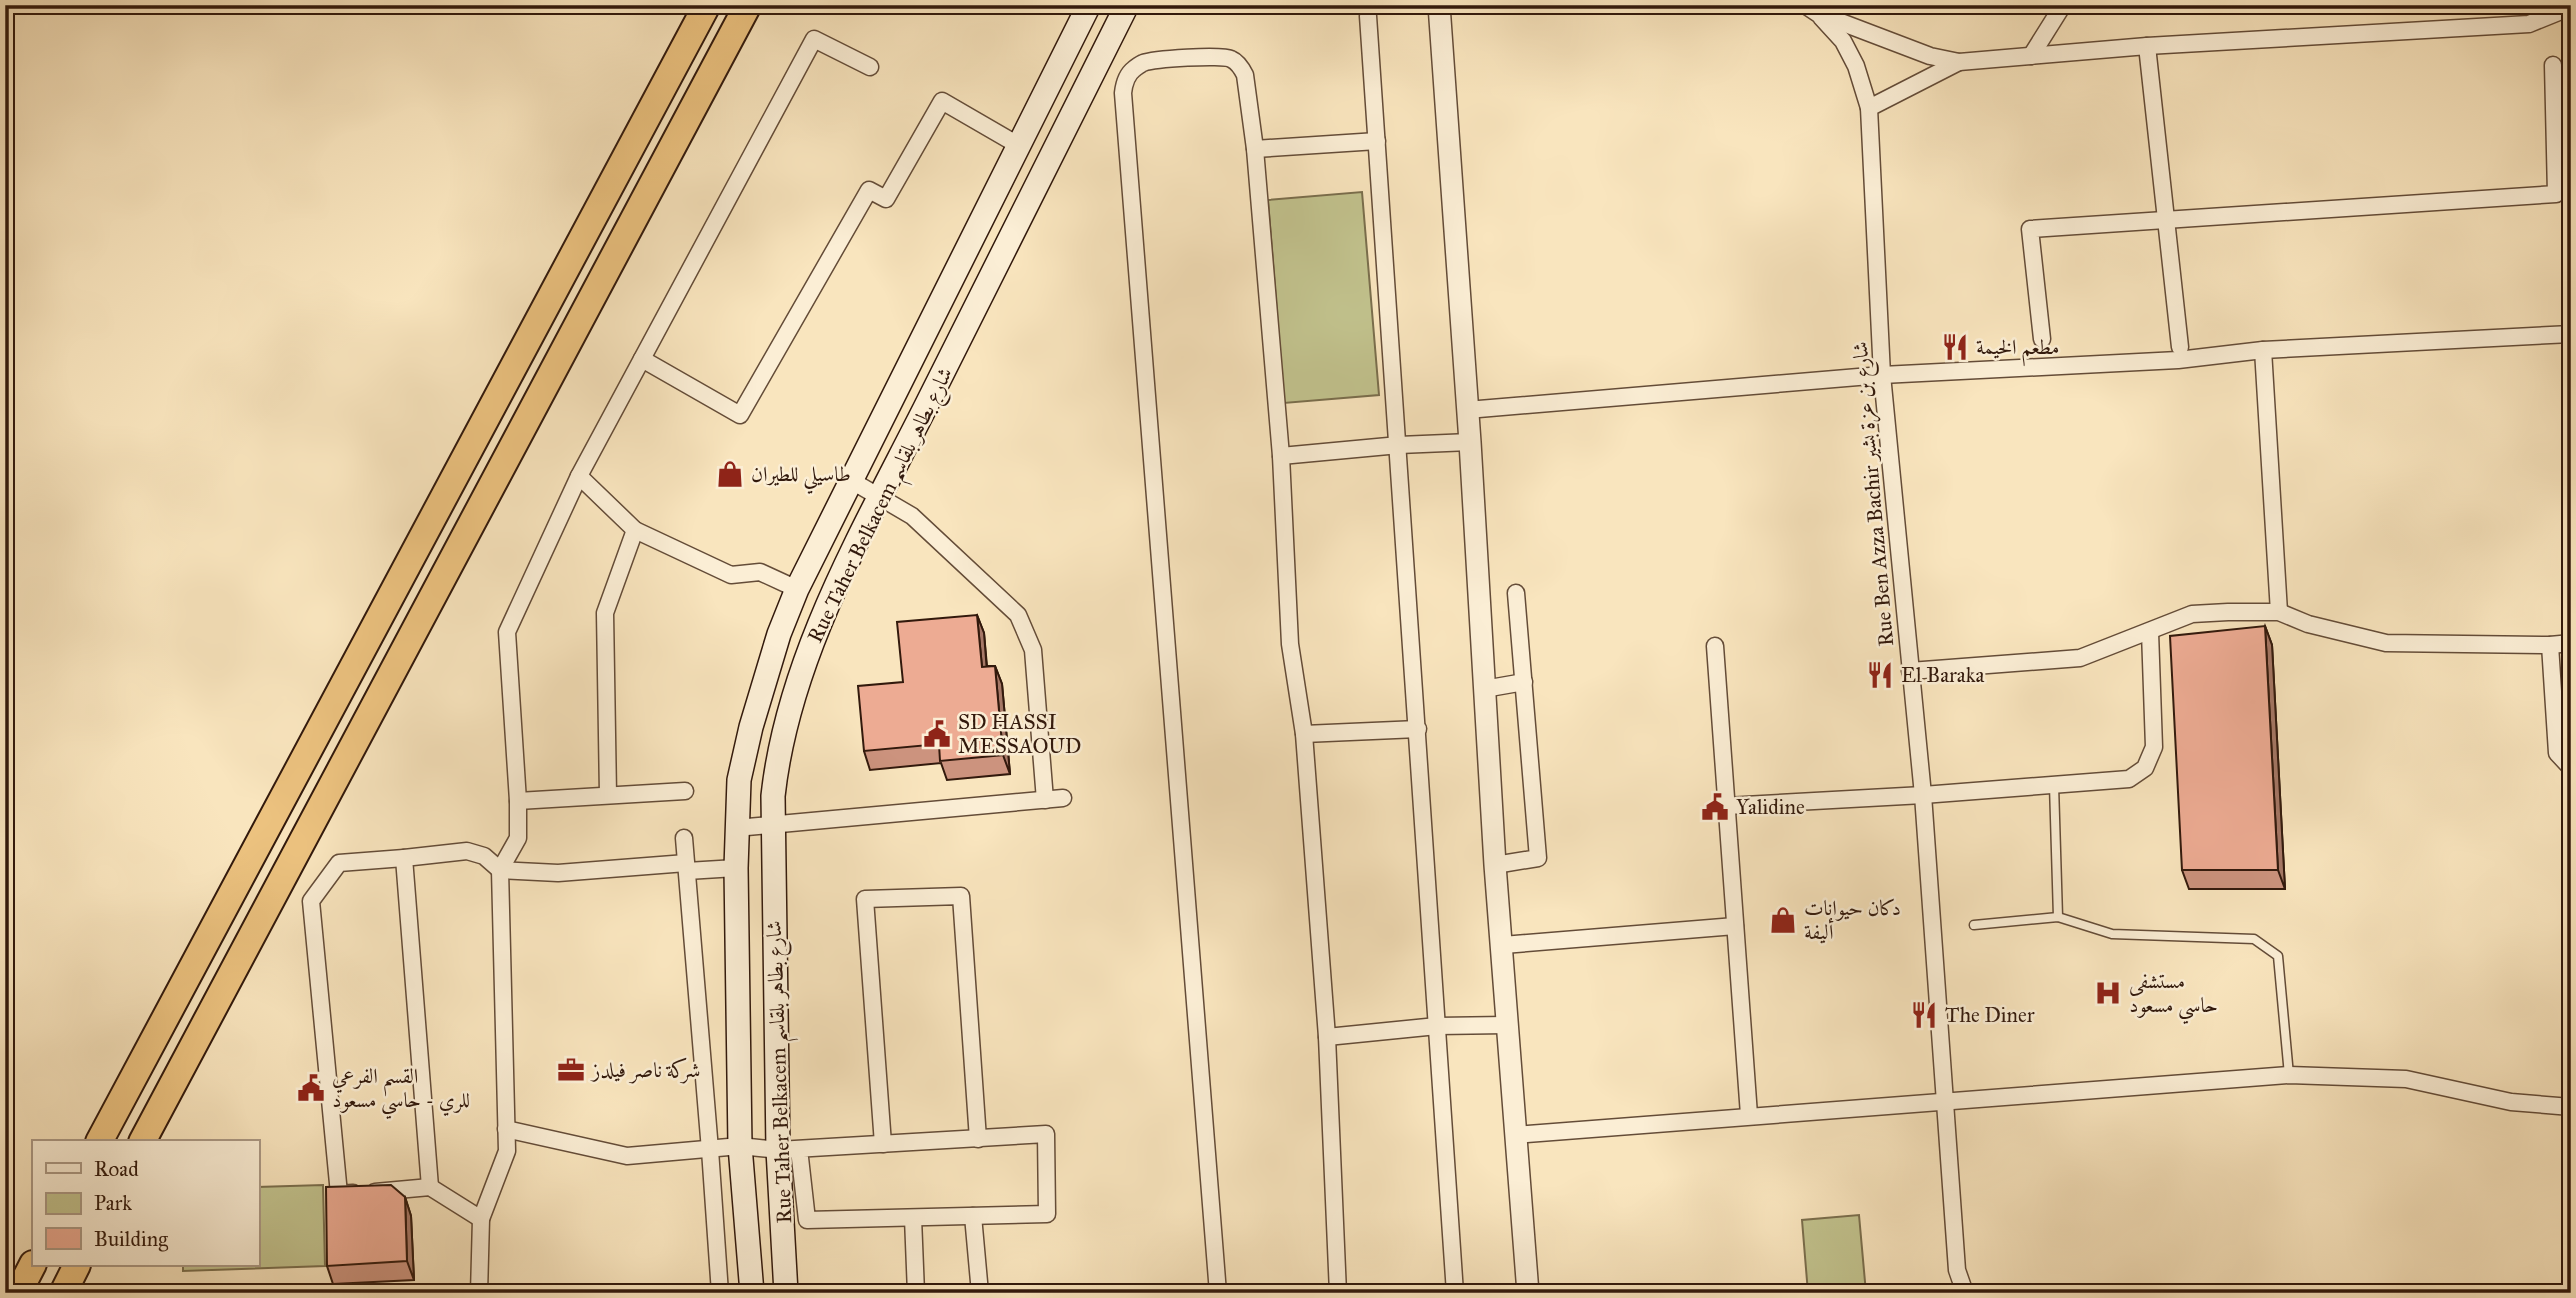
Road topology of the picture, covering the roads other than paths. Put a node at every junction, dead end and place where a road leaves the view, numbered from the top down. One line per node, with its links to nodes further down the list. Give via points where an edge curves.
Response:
1 (707, 5): 78 (highway)
2 (748, 5): 79 (highway)
3 (1089, 5): 18 (main road, Rue Taher Belkacem شارع بطاهر بلقاسم)
4 (1127, 5): 33 (main road, Rue Taher Belkacem شارع بطاهر بلقاسم)
5 (1439, 5): 27 (street)
6 (2063, 5): 12 (street)
7 (2571, 7): 9 (street)
8 (1811, 9): 13 (street, via 1930,56); 16 (street, Rue Ben Azza Bachir شارع بن عزة بشير, via 1843,41)
9 (2552, 10): 11 (street, via 2529,24)
10 (1368, 16): 17 (street)
11 (2147, 46): 12 (street); 20 (street)
12 (2031, 56): 13 (street)
13 (1959, 62): 16 (street)
14 (2553, 65): 20 (street, via 2556,194)
15 (870, 67): 25 (street, via 814,39)
16 (1869, 108): 26 (street, Rue Ben Azza Bachir شارع بن عزة بشير)
17 (1377, 141): 19 (street); 29 (street)
18 (1018, 145): 25 (street, via 942,101 886,199 869,190 740,415); 32 (main road, Rue Taher Belkacem شارع بطاهر بلقاسم)
19 (1255, 149): 30 (street); 98 (street, via 1245,75 1231,58 1155,60 1130,71 1123,93 1125,121)
20 (2167, 218): 22 (street, via 2030,229); 23 (street)
21 (2571, 334): 24 (street)
22 (2042, 339)
23 (2180, 347)
24 (2263, 350): 26 (street, via 2178,360); 37 (street)
25 (642, 359): 31 (street)
26 (1882, 375): 27 (street); 42 (street, Rue Ben Azza Bachir شارع بن عزة بشير)
27 (1467, 410): 28 (street)
28 (1470, 442): 29 (street); 44 (street)
29 (1399, 445): 30 (street); 45 (street)
30 (1282, 456): 46 (street, via 1290,645)
31 (579, 476): 34 (street); 54 (street, via 507,632)
32 (852, 481): 33 (street); 35 (main road, Rue Taher Belkacem شارع بطاهر بلقاسم)
33 (880, 496): 53 (street, via 912,516 1018,615 1033,650); 56 (main road, Rue Taher Belkacem شارع بطاهر بلقاسم, via 803,670 776,768)
34 (635, 530): 35 (street, via 731,575 760,572); 50 (street, via 606,613)
35 (797, 589): 57 (main road, Rue Taher Belkacem شارع بطاهر بلقاسم, via 751,727 739,780)
36 (1516, 593): 43 (street)
37 (2279, 612): 38 (street, via 2192,614); 40 (street, via 2386,643)
38 (2150, 632): 42 (street, via 2080,658); 48 (street, via 2154,747 2145,768 2129,779)
39 (2571, 643): 40 (street)
40 (2550, 645): 47 (street, via 2557,753)
41 (1715, 646): 55 (street)
42 (1910, 671): 51 (street, Rue Ben Azza Bachir شارع بن عزة بشير)
43 (1524, 682): 44 (street); 60 (street, via 1538,858)
44 (1484, 689): 60 (street)
45 (1418, 729): 46 (street); 69 (street)
46 (1304, 734): 70 (street)
47 (2571, 768)
48 (2054, 785): 51 (street); 64 (lane)
49 (685, 790): 50 (street)
50 (608, 795): 54 (street)
51 (1923, 795): 55 (street); 72 (street, Rue Ben Azza Bachir شارع بن عزة بشير)
52 (1063, 798): 53 (street)
53 (1045, 800): 56 (street)
54 (518, 801): 63 (street, via 518,838)
55 (1726, 806): 66 (street)
56 (773, 826): 57 (street); 82 (main road, Rue Taher Belkacem شارع بطاهر بلقاسم)
57 (736, 828): 62 (main road, Rue Taher Belkacem شارع بطاهر بلقاسم)
58 (684, 838): 61 (street)
59 (404, 858): 63 (street, via 467,851 484,856); 84 (street); 84 (street, via 340,863 312,901 339,1195)
60 (1495, 865): 67 (street)
61 (686, 867): 62 (street); 63 (street, via 558,873); 83 (street)
62 (736, 868): 81 (main road, Rue Taher Belkacem شارع بطاهر بلقاسم)
63 (500, 870): 75 (street)
64 (2058, 917): 65 (lane); 71 (lane, via 2112,933 2254,939 2278,956)
65 (1974, 925)
66 (1735, 926): 67 (street); 74 (street)
67 (1503, 944): 68 (street)
68 (1506, 1025): 69 (street); 76 (street)
69 (1437, 1026): 70 (street); 100 (street)
70 (1327, 1037): 99 (street)
71 (2289, 1075): 72 (street); 73 (street, via 2406,1079 2511,1102)
72 (1946, 1102): 74 (street); 102 (street, Rue Ben Azza Bachir شارع بن عزة بشير, via 1958,1270)
73 (2571, 1107)
74 (1749, 1115): 76 (street)
75 (506, 1129): 83 (street, via 627,1156); 87 (street, via 507,1151)
76 (1514, 1135): 101 (street)
77 (978, 1139): 80 (street); 80 (street, via 961,896 865,899); 85 (street, via 1046,1134 1047,1214)
78 (100, 1140)
79 (143, 1140)
80 (883, 1144): 82 (street)
81 (740, 1146): 82 (street); 83 (street); 94 (main road, Rue Taher Belkacem شارع بطاهر بلقاسم)
82 (789, 1149): 86 (street, via 807,1220); 95 (main road, Rue Taher Belkacem شارع بطاهر بلقاسم)
83 (710, 1150): 93 (street)
84 (430, 1187): 87 (street)
85 (973, 1216): 86 (street); 97 (street)
86 (913, 1218): 96 (street)
87 (481, 1219): 92 (street)
88 (32, 1266): 90 (highway)
89 (76, 1266): 91 (highway)
90 (18, 1293)
91 (63, 1293)
92 (479, 1293)
93 (720, 1293)
94 (752, 1293)
95 (786, 1293)
96 (916, 1293)
97 (980, 1293)
98 (1218, 1293)
99 (1338, 1293)
100 (1455, 1293)
101 (1528, 1293)
102 (1965, 1293)

